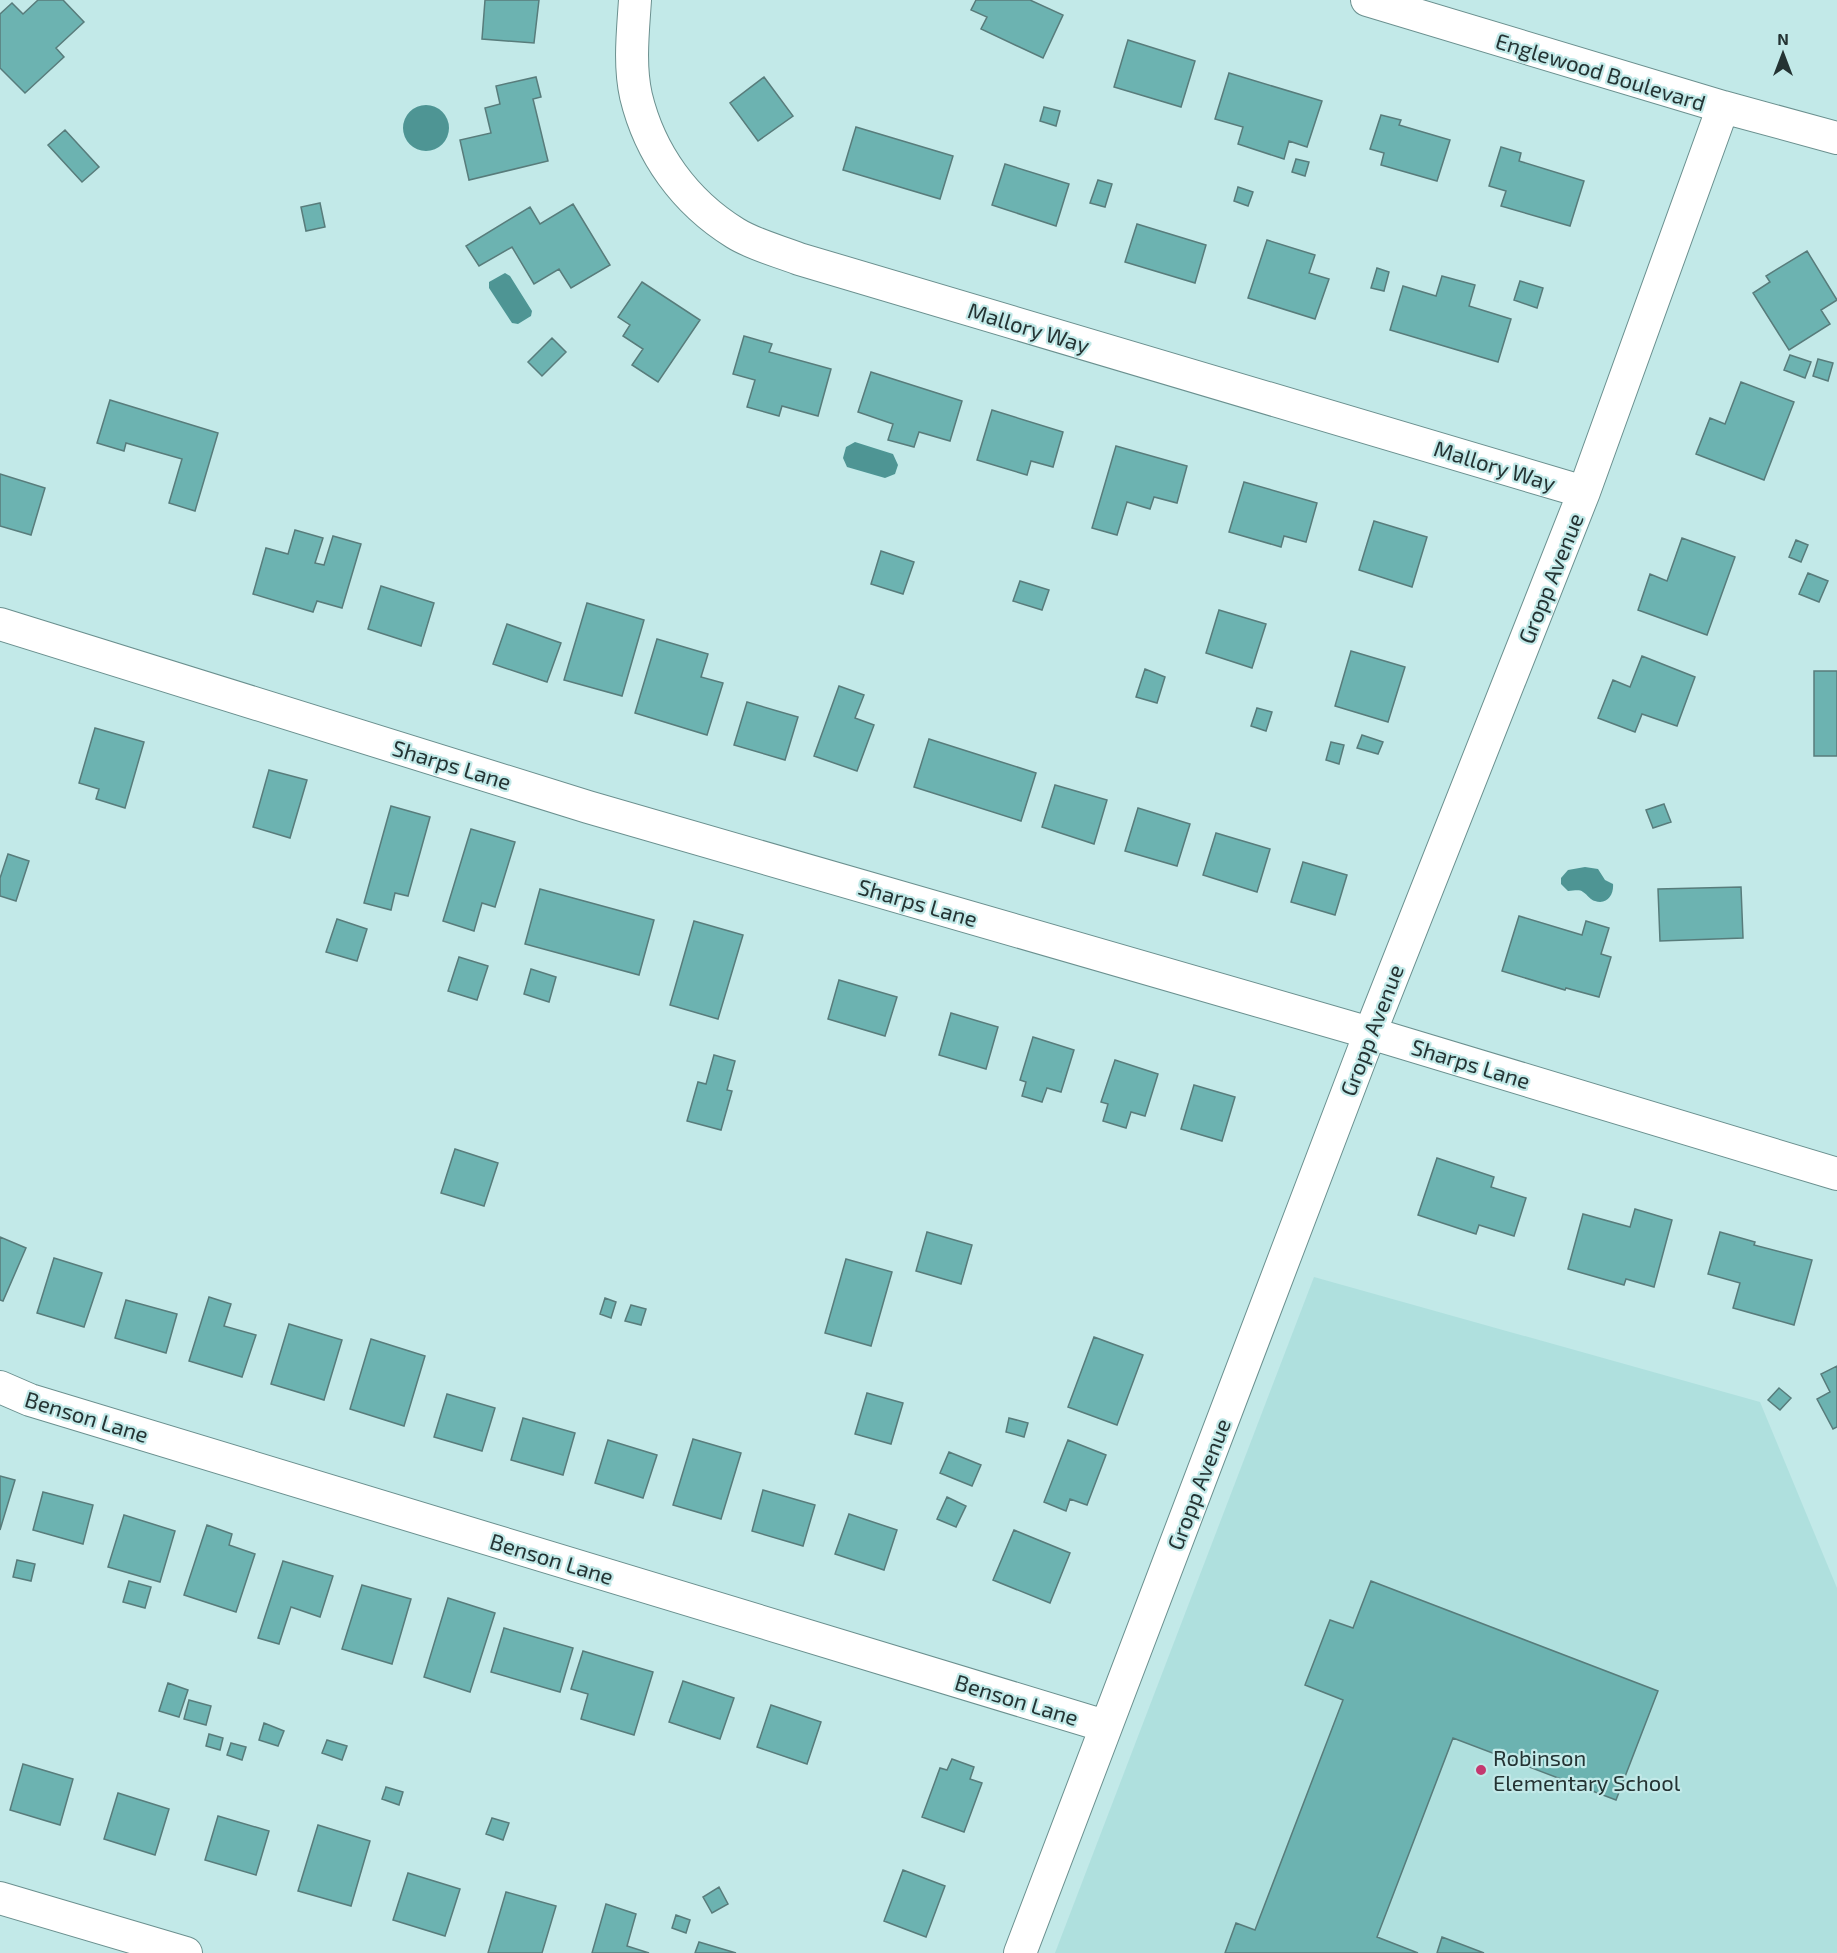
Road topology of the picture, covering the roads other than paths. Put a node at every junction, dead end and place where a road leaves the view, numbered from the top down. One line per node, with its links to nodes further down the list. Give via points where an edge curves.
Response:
1 (635, 0): 5 (street, Mallory Way, via 632,48 636,95 650,138 672,178 704,212 737,235 799,258)
2 (1367, 0): 3 (street, Englewood Boulevard)
3 (1723, 107): 4 (street, Englewood Boulevard); 5 (street, Gropp Avenue)
4 (1837, 138)
5 (1584, 492): 7 (street, Gropp Avenue)
6 (0, 624): 7 (street, Sharps Lane, via 588,807)
7 (1370, 1033): 8 (street, Sharps Lane); 10 (street, Gropp Avenue)
8 (1837, 1174)
9 (0, 1388): 10 (street, Benson Lane)
10 (1105, 1726): 13 (street, Gropp Avenue)
11 (0, 1898): 12 (street)
12 (186, 1953)
13 (1020, 1953)

